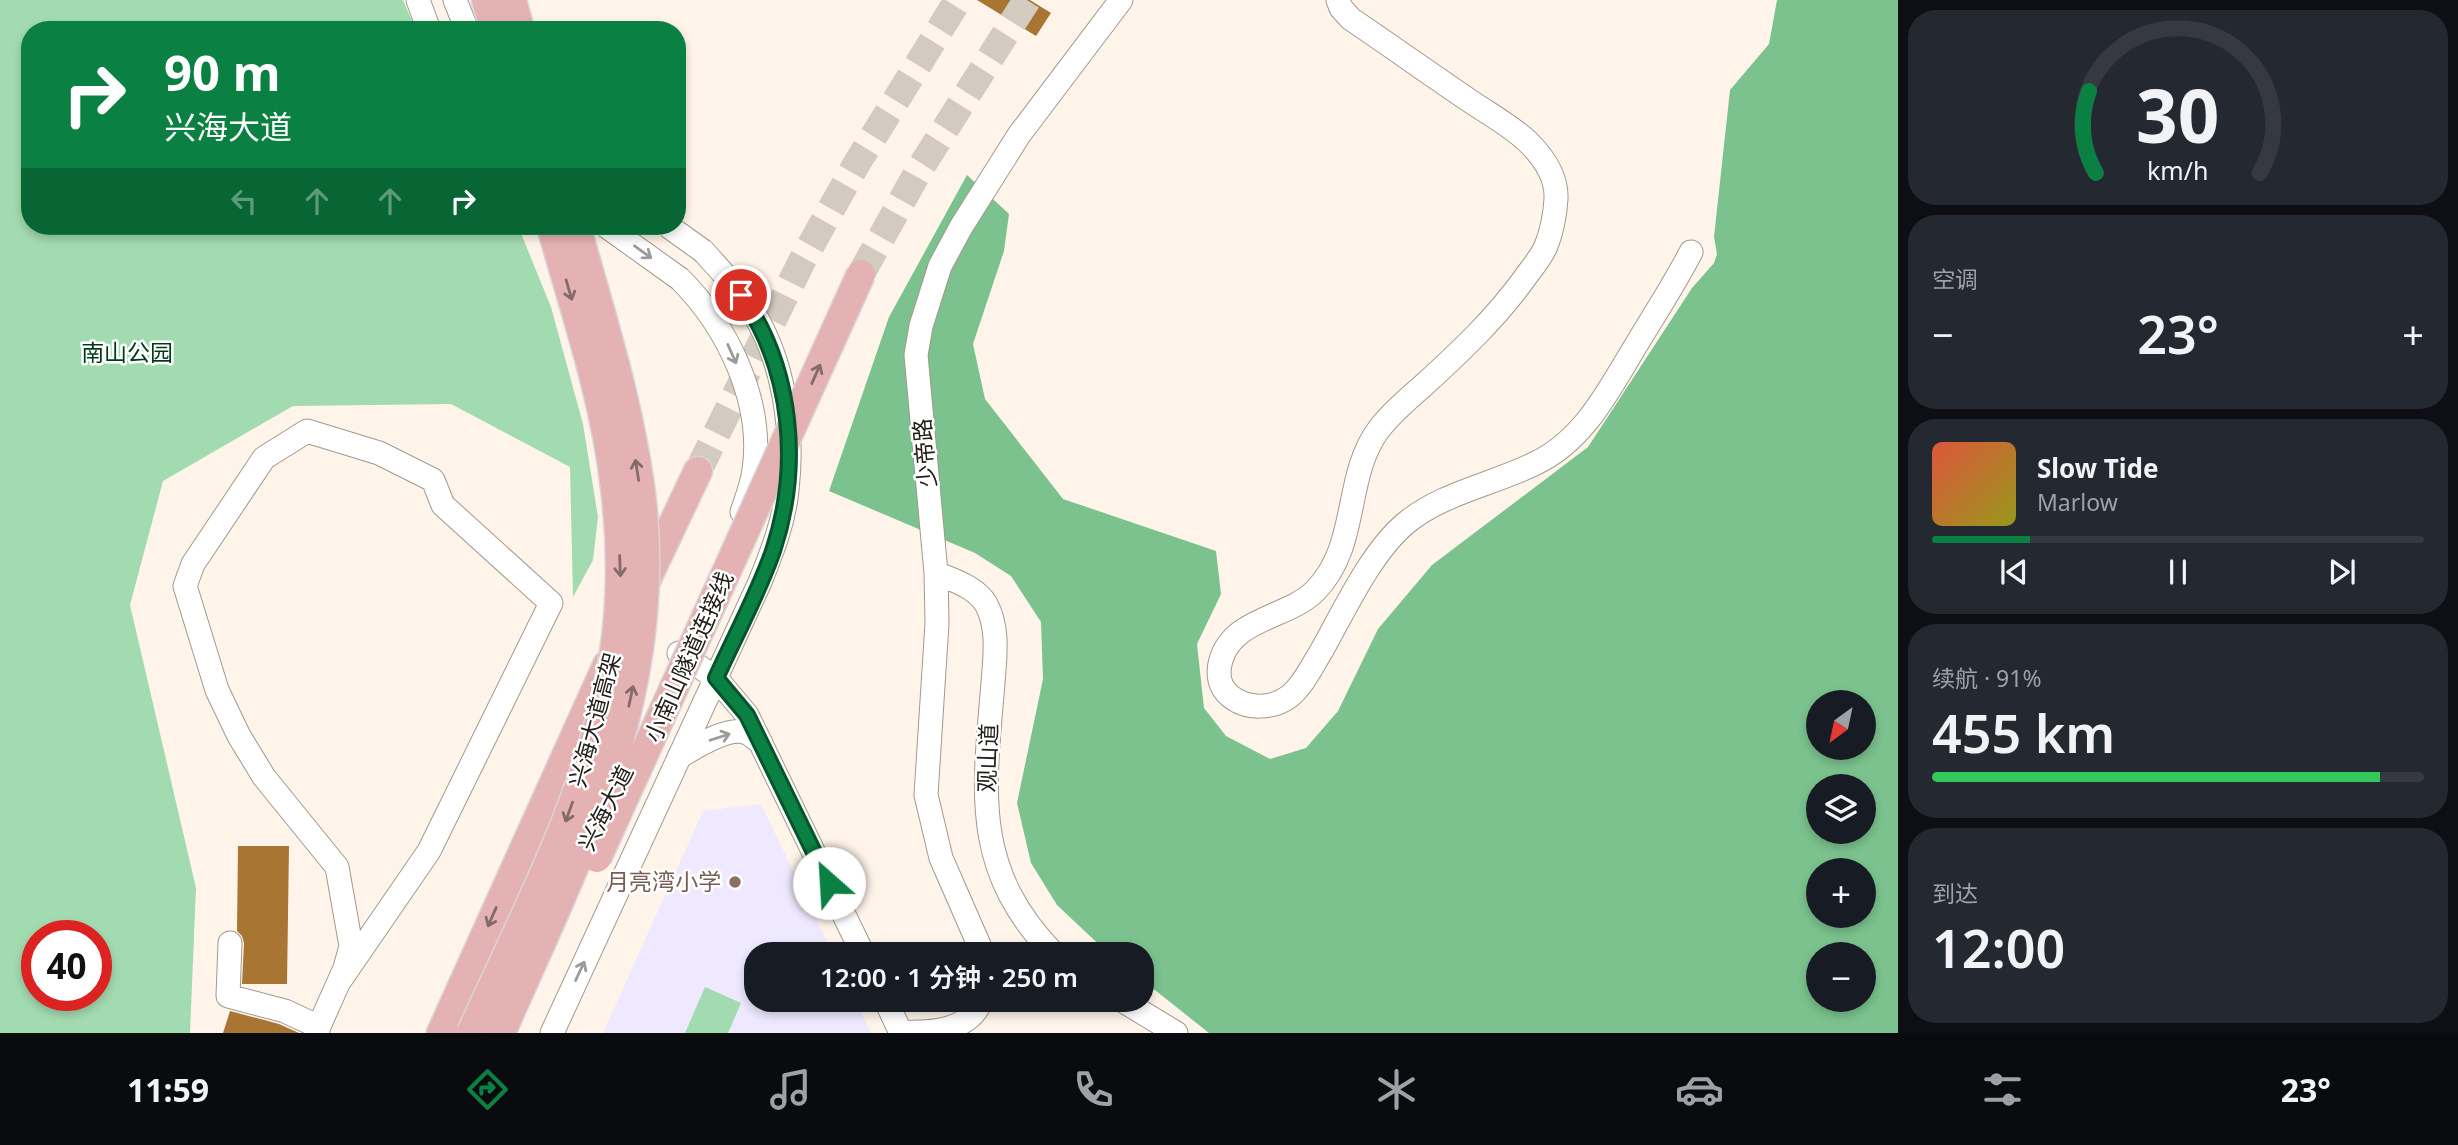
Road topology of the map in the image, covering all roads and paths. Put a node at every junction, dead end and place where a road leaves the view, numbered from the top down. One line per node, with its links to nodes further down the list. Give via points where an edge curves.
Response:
1 (418, 0): 7 (street)
2 (455, 0): 8 (street)
3 (486, 0): 9 (main road)
4 (512, 0): 10 (main road)
5 (1121, 0): 18 (street, 少帝路, via 998,167 947,251 936,278 916,355)
6 (1338, 0): 15 (street, via 1351,19 1528,141 1555,184 1554,222 1545,250 1477,336 1388,417 1371,441 1344,544 1327,577 1298,604 1239,634 1223,653 1220,682 1233,698 1268,706 1297,688 1372,564 1403,525 1437,504 1539,462 1567,444 1602,401)
7 (426, 21)
8 (463, 21)
9 (492, 21)
10 (518, 21)
11 (554, 235): 33 (main road, 兴海大道高架, one-way to 33, bridge, via 587,354 615,487 621,576 618,619 604,704 575,798)
12 (578, 235): 35 (main road, 兴海大道高架, one-way to 12, bridge, via 613,766 632,695 643,618 644,533 634,447)
13 (619, 235): 19 (street, 兴海大道, one-way to 19, bridge, via 680,279 720,329 744,384 755,444 754,470 742,512)
14 (681, 235): 20 (street, 兴海大道, bridge, via 703,251 745,300 768,344 786,410 787,491 772,552)
15 (1690, 252)
16 (861, 274): 35 (main road, 小南山隧道连接线, one-way to 16, bridge, via 601,849)
17 (698, 471): 32 (main road, one-way to 32)
18 (936, 573): 24 (street, 少帝路, via 926,796 942,858); 25 (street, 观山道, via 968,587 985,603 990,617 996,642 985,780 988,829 1010,895)
19 (679, 653): 20 (street); 34 (street, 兴海大道, via 624,775)
20 (716, 678): 21 (street, via 747,715); 22 (street, 兴海大道)
21 (761, 743): 22 (street, one-way to 21, via 704,741 737,731); 23 (street)
22 (679, 757): 36 (street, 兴海大道, one-way to 22)
23 (857, 942)
24 (978, 942)
25 (1044, 942)
26 (230, 943): 31 (street, via 228,996 285,1011)
27 (341, 979): 27 (street, via 351,946 337,867 264,778 239,736 217,690 185,586 193,564 264,458 307,431 379,453 433,480 443,505 551,603 429,851); 31 (street)
28 (891, 1012): 37 (street)
29 (974, 1012): 37 (street, via 948,1029)
30 (1141, 1012): 38 (street)
31 (317, 1030)
32 (441, 1033)
33 (471, 1033)
34 (491, 1033)
35 (502, 1033)
36 (552, 1033)
37 (901, 1033)
38 (1176, 1033)

